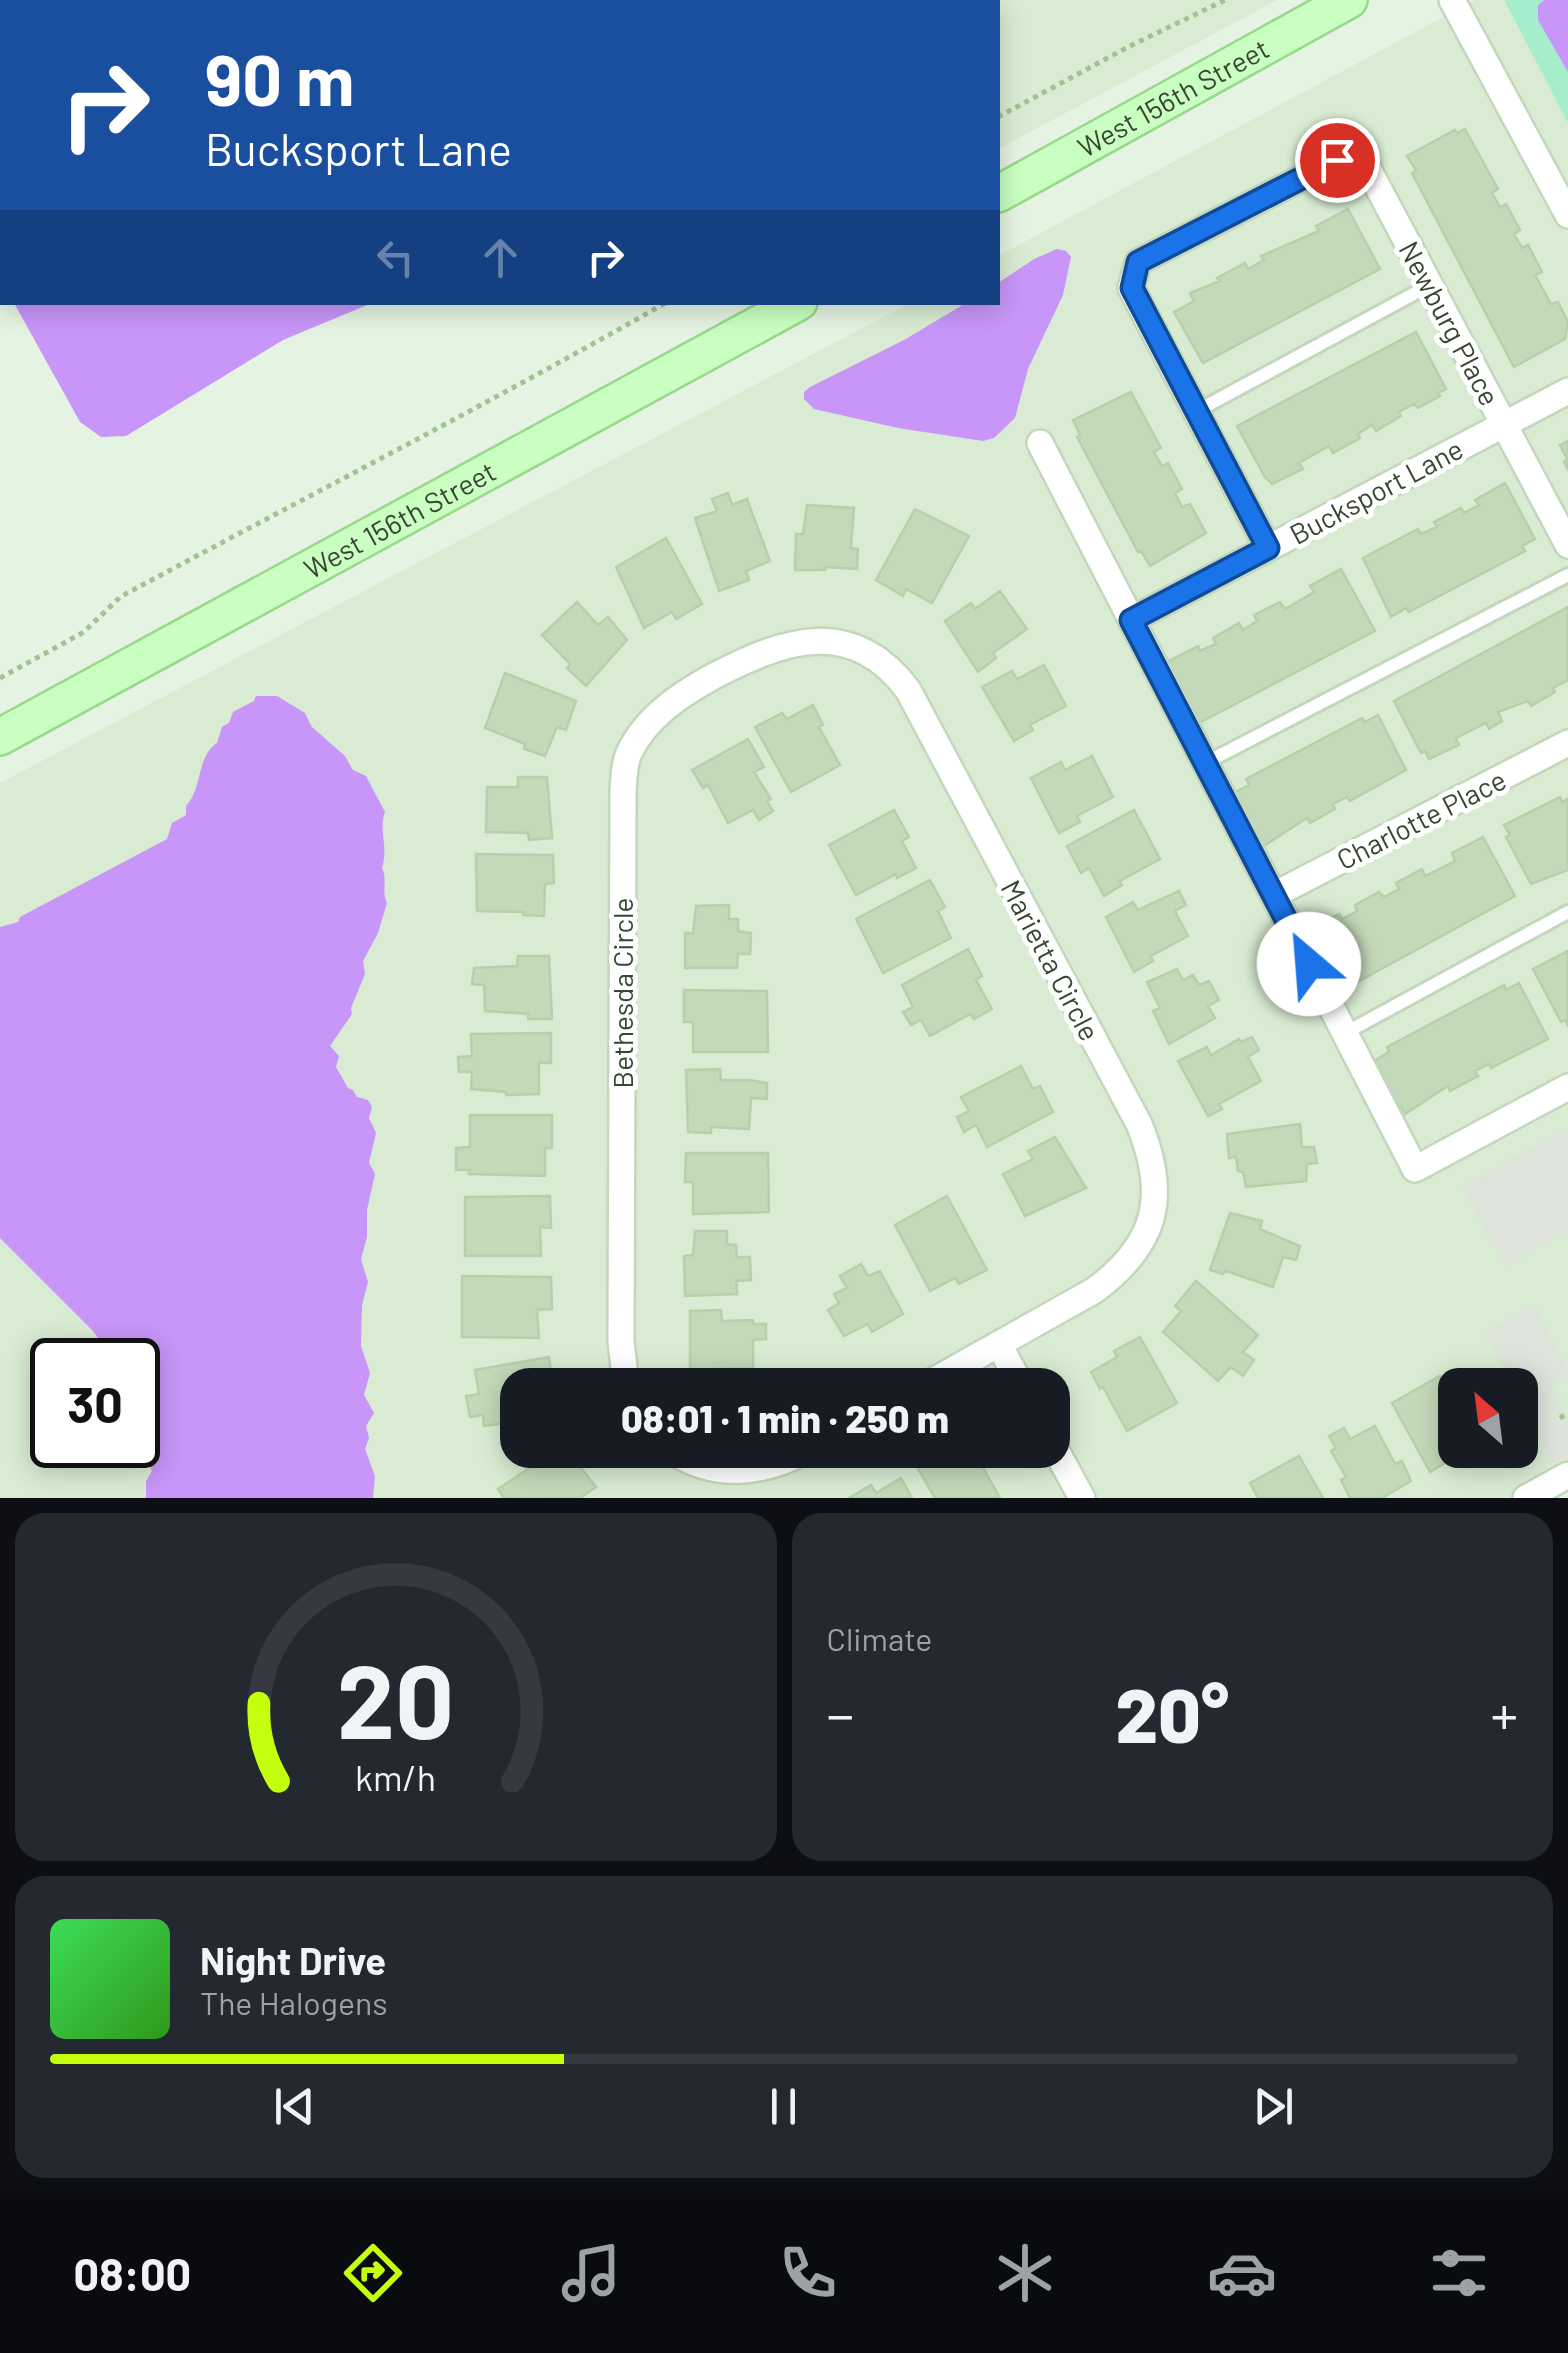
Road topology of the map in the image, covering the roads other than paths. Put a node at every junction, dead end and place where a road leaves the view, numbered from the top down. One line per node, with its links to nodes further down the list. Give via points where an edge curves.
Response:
1 (498, 0): 2 (street)
2 (554, 0)
3 (1348, 0): 5 (street, West 156th Street)
4 (1452, 0): 6 (street)
5 (1000, 193)
6 (1568, 216)
7 (1430, 285): 10 (lane); 10 (street, Newburg Place, via 1364,164 1337,160 1138,262 1132,288); 11 (street, Newburg Place)
8 (794, 305): 18 (street, West 156th Street)
9 (1568, 390): 11 (street, Bucksport Lane)
10 (1195, 412): 14 (street)
11 (1504, 424): 13 (street, Newburg Place); 14 (street, Bucksport Lane)
12 (1040, 444): 16 (street)
13 (1568, 545)
14 (1268, 548): 16 (street, Bucksport Lane)
15 (1568, 576): 20 (lane)
16 (1131, 620): 20 (street)
17 (746, 660): 25 (street, Marietta Circle, via 802,642 837,642 892,670 1152,1157 1152,1220 1125,1264 1096,1290); 26 (street, Bethesda Circle, via 657,714 626,757)
18 (0, 737)
19 (1568, 743): 21 (street, Charlotte Place)
20 (1205, 763): 21 (street)
21 (1274, 895): 23 (street)
22 (1568, 912): 23 (lane)
23 (1344, 1033): 24 (street, via 1415,1169)
24 (1568, 1087)
25 (999, 1345): 27 (street); 28 (street)
26 (625, 1368)
27 (957, 1368)
28 (1011, 1368)
29 (716, 1468): 30 (street)
30 (764, 1468)
31 (1065, 1468): 33 (street)
32 (1568, 1474): 34 (street)
33 (1082, 1498)
34 (1526, 1498)

